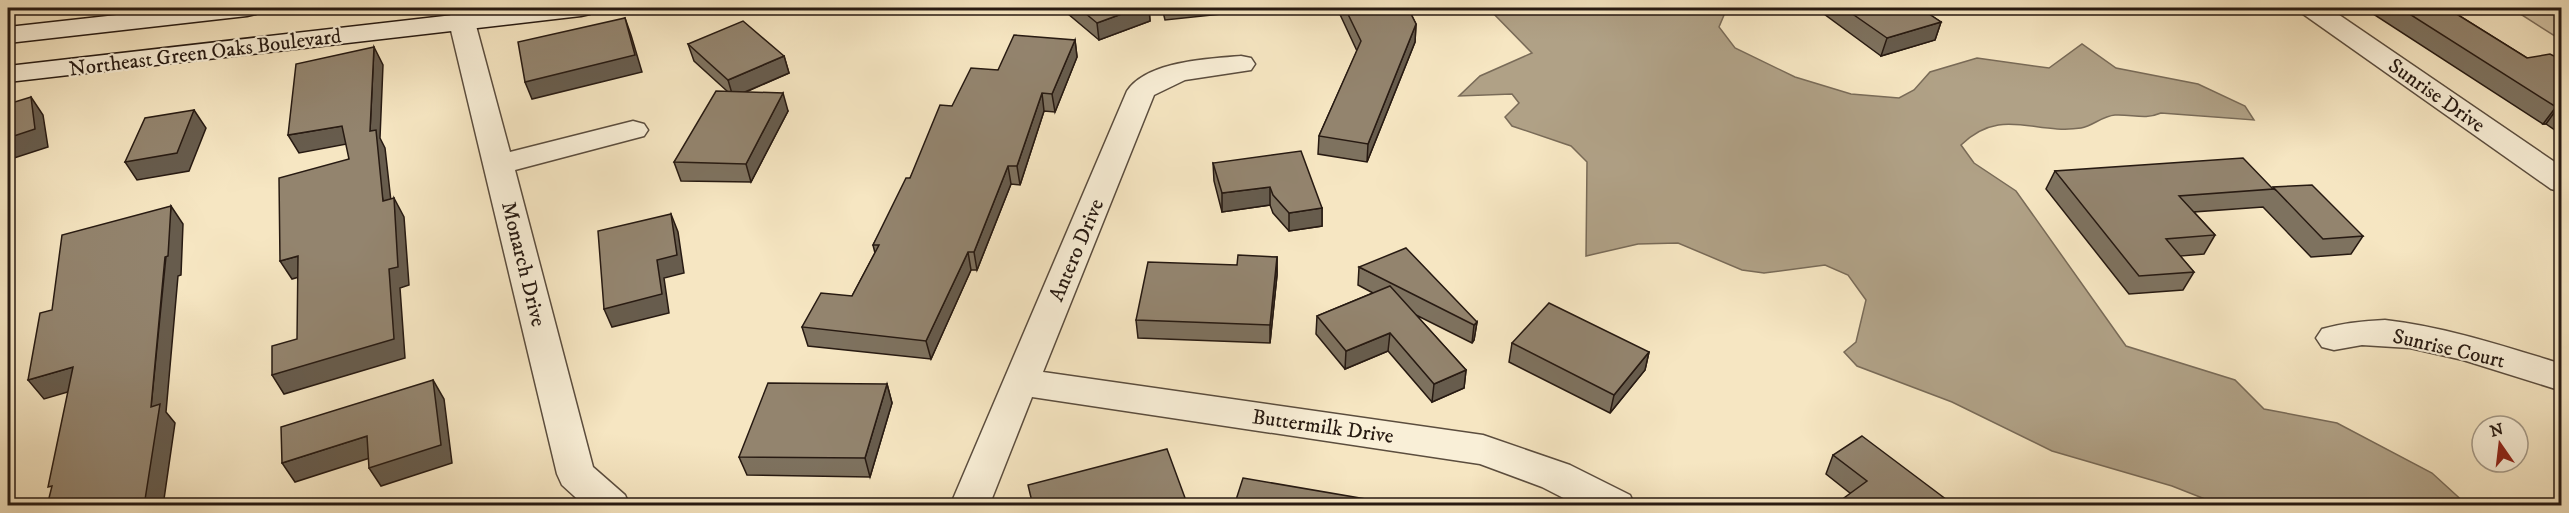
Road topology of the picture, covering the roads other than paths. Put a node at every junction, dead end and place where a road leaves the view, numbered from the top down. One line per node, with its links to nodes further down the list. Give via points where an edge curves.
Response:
1 (247, 8): 5 (street, Northeast Green Oaks Boulevard)
2 (581, 8): 4 (street, Northeast Green Oaks Boulevard)
3 (2312, 8): 10 (street, Sunrise Drive)
4 (464, 15): 7 (street, Northeast Green Oaks Boulevard); 9 (street, Monarch Drive)
5 (8, 35)
6 (1241, 64): 13 (street, Antero Drive, via 1154,80 1141,92)
7 (8, 74)
8 (633, 130): 9 (street)
9 (499, 164): 14 (street, Monarch Drive, via 576,474)
10 (2562, 182)
11 (2334, 338): 12 (street, Sunrise Court, via 2361,333 2422,337)
12 (2562, 378)
13 (1021, 382): 15 (street, Antero Drive); 16 (street, Buttermilk Drive, via 1483,450 1557,476)
14 (611, 506)
15 (969, 506)
16 (1616, 506)

